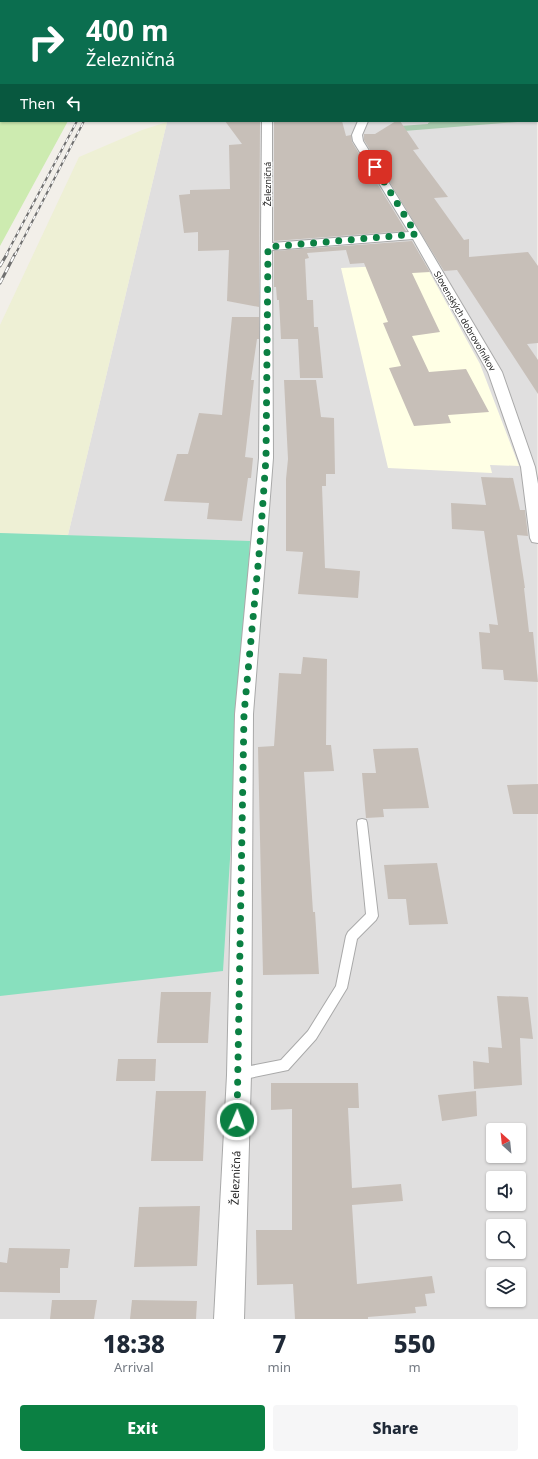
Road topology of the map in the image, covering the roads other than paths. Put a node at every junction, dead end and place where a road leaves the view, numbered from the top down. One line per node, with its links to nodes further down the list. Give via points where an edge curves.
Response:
1 (267, 122): 4 (street, Železničná)
2 (363, 122): 3 (street, Slovenských dobrovoľníkov, via 357,135 358,140)
3 (416, 234): 4 (street); 5 (street, Slovenských dobrovoľníkov, via 495,372 528,467)
4 (268, 247): 7 (street, Železničná, via 266,458 244,714)
5 (538, 538)
6 (362, 823): 7 (lane, via 372,916 352,936 341,988 312,1035 284,1066)
7 (239, 1075): 8 (street, Železničná)
8 (229, 1319)

